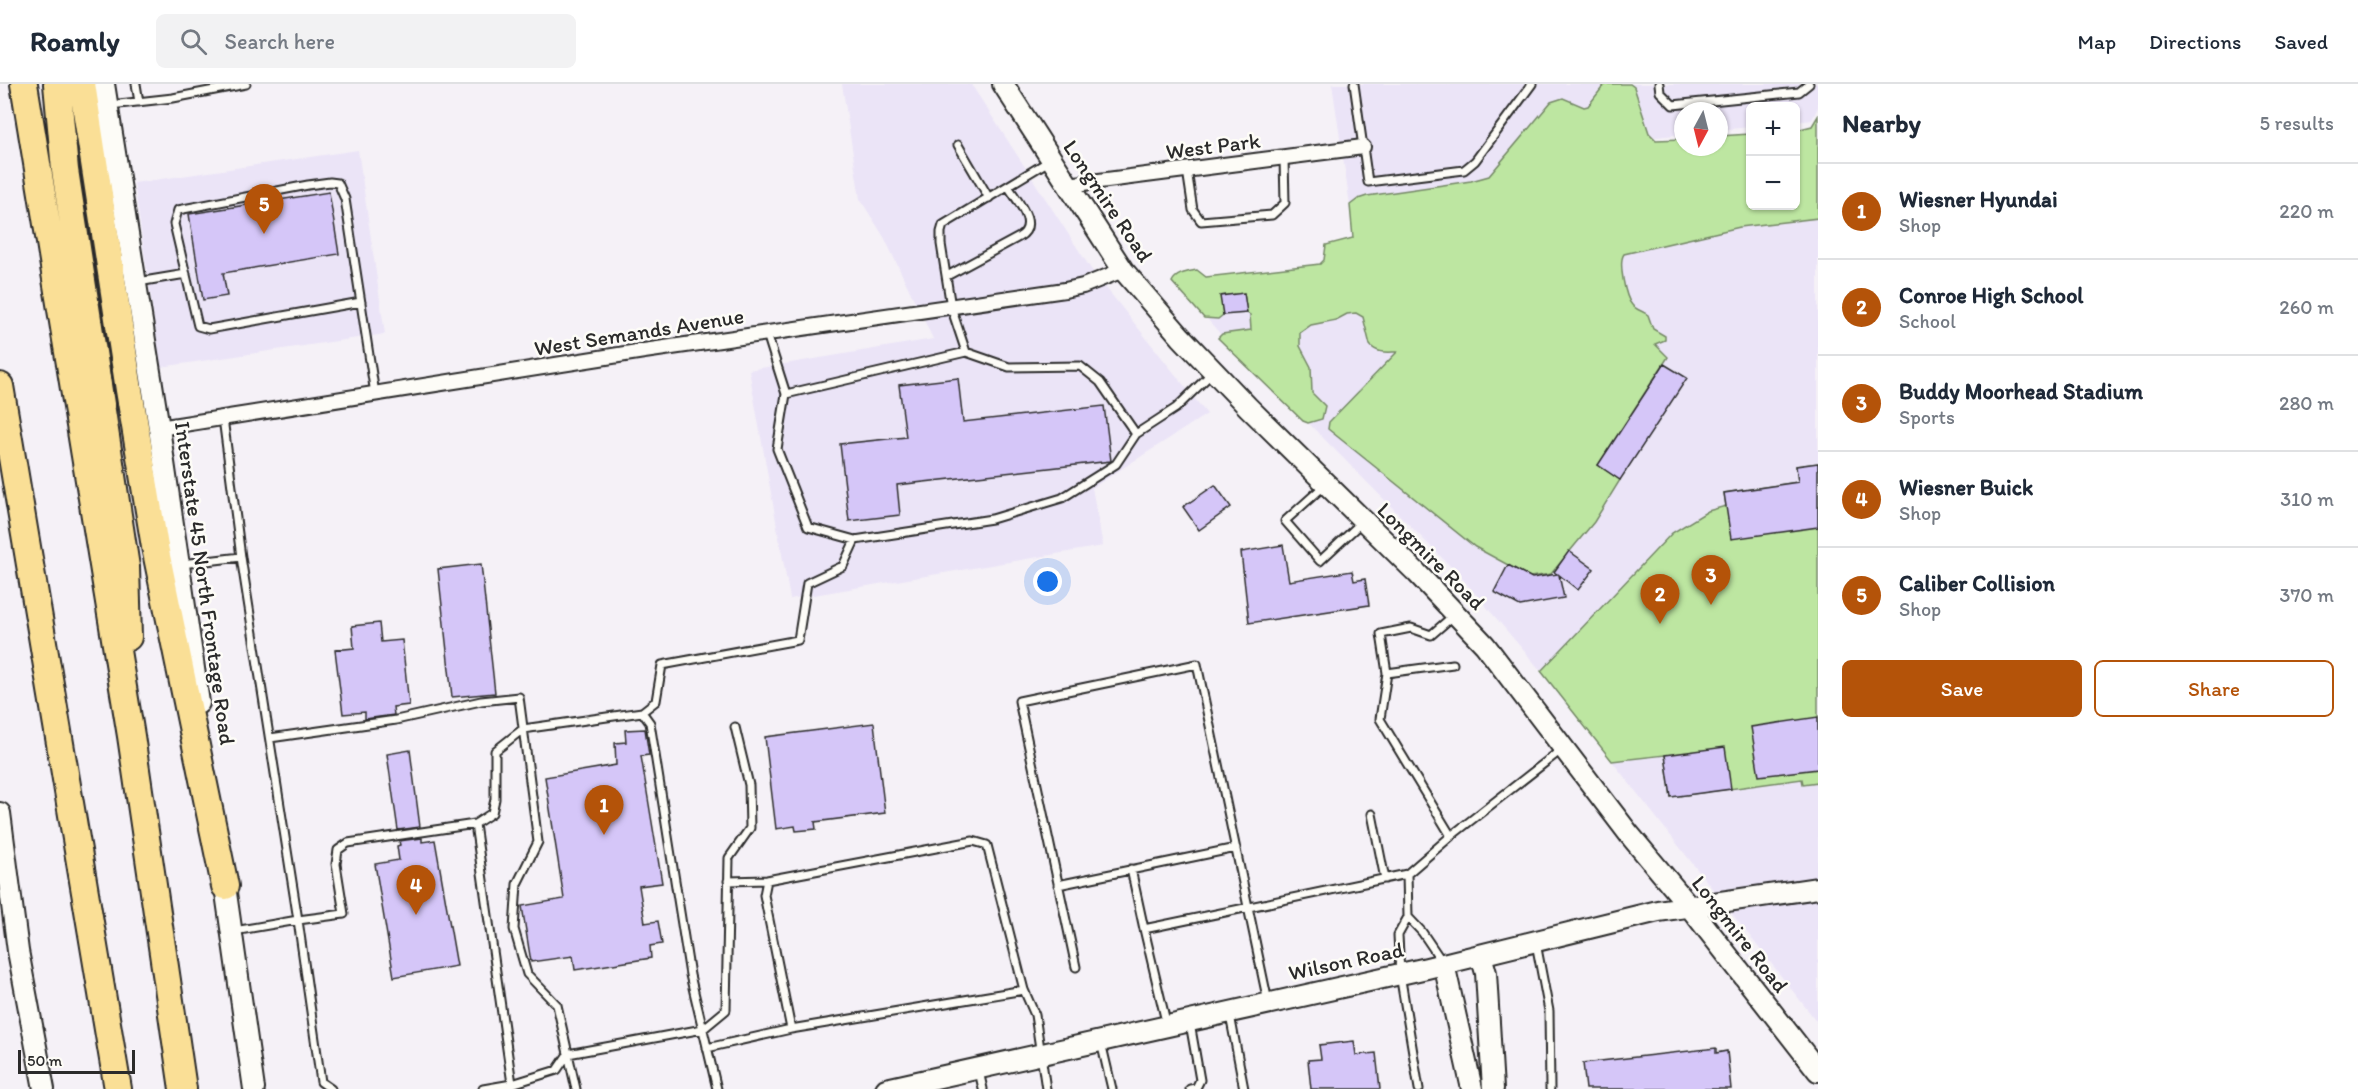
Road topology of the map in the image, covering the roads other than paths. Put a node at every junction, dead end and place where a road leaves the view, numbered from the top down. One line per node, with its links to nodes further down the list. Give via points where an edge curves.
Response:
1 (24, 84): 48 (highway)
2 (57, 84): 48 (highway, via 65,170 126,567)
3 (82, 84): 62 (highway, via 155,547)
4 (104, 84): 13 (main road, Interstate 45 North Frontage Road)
5 (136, 84): 12 (lane)
6 (246, 84): 12 (lane)
7 (1003, 84): 17 (main road, Longmire Road)
8 (1354, 84): 15 (lane)
9 (1532, 84): 15 (lane, via 1475,161 1464,170 1368,182)
10 (1659, 84): 11 (lane, via 1660,92 1673,105 1799,92)
11 (1809, 84)
12 (139, 102): 13 (lane)
13 (107, 106): 25 (main road, Interstate 45 North Frontage Road)
14 (958, 145): 21 (lane)
15 (1363, 147): 16 (street, West Park)
16 (1284, 158): 18 (street, West Park); 18 (lane, via 1285,203 1272,215 1201,221 1193,210)
17 (1052, 159): 19 (main road, Longmire Road); 20 (lane)
18 (1187, 170): 19 (street, West Park)
19 (1068, 185): 22 (main road, Longmire Road)
20 (1008, 186): 21 (lane); 24 (lane, via 1026,216 1027,230)
21 (988, 198): 24 (lane, via 943,225 940,232)
22 (1123, 270): 27 (street, West Semands Avenue, via 1083,286); 30 (main road, Longmire Road)
23 (186, 274): 25 (lane); 26 (lane, via 198,326 209,329); 26 (lane, via 174,224 178,210 338,183 345,200)
24 (947, 276): 27 (lane)
25 (136, 282): 35 (main road, Interstate 45 North Frontage Road)
26 (361, 302): 32 (lane)
27 (951, 307): 28 (street, West Semands Avenue); 29 (lane)
28 (767, 334): 32 (street, West Semands Avenue); 33 (lane)
29 (966, 352): 33 (lane); 36 (lane, via 1009,367 1080,366 1100,382)
30 (1214, 371): 36 (lane, via 1176,408); 37 (main road, Longmire Road)
31 (0, 386): 90 (highway)
32 (375, 394): 34 (street, West Semands Avenue)
33 (786, 394): 39 (lane, via 777,449 808,527)
34 (223, 418): 35 (street, West Semands Avenue); 40 (lane)
35 (159, 428): 41 (main road, Interstate 45 North Frontage Road)
36 (1136, 434): 39 (lane, via 1116,464 1062,498 992,519)
37 (1325, 484): 38 (main road, Longmire Road); 38 (lane, via 1285,522 1320,561)
38 (1363, 521): 42 (main road, Longmire Road)
39 (855, 540): 45 (lane, via 843,566 807,583 798,640 662,665 656,701)
40 (241, 557): 41 (lane); 49 (lane)
41 (179, 564): 62 (main road, Interstate 45 North Frontage Road)
42 (1456, 614): 44 (lane, via 1431,634 1411,628 1381,634); 50 (main road, Longmire Road, via 1485,645)
43 (1453, 664): 44 (lane)
44 (1387, 673): 54 (lane, via 1380,718)
45 (642, 712): 47 (lane); 80 (lane, via 650,723 690,975)
46 (735, 727): 59 (lane, via 749,785 750,828 729,858)
47 (523, 729): 49 (lane, via 519,697); 53 (lane, via 495,751 492,813); 84 (lane, via 538,842 517,884 514,929 527,974 557,1005)
48 (131, 736): 91 (highway)
49 (270, 738): 67 (lane)
50 (1563, 748): 54 (lane); 64 (main road, Longmire Road)
51 (0, 813): 89 (main road, via 18,951)
52 (1372, 814): 58 (lane)
53 (475, 824): 67 (lane, via 348,843 338,850 336,864 344,914); 88 (lane)
54 (1451, 836): 57 (lane)
55 (1236, 848): 56 (lane); 61 (lane, via 1197,664 1186,666 1019,701); 65 (lane)
56 (1131, 869): 61 (lane); 68 (lane)
57 (1407, 874): 58 (lane); 66 (lane)
58 (1384, 879): 65 (lane)
59 (728, 880): 60 (lane); 80 (lane, via 726,1010)
60 (767, 880): 75 (lane, via 973,841 987,845); 81 (lane, via 764,895)
61 (1058, 885): 73 (lane)
62 (225, 886): 69 (main road, Interstate 45 North Frontage Road)
63 (1818, 888): 64 (main road, Wilson Road)
64 (1689, 906): 70 (main road, Wilson Road); 87 (main road, Longmire Road)
65 (1248, 907): 68 (lane); 76 (lane)
66 (1408, 918): 72 (lane); 74 (lane, via 1398,935)
67 (298, 920): 69 (lane); 93 (lane, via 321,1082)
68 (1144, 929): 79 (lane)
69 (232, 931): 92 (main road, Interstate 45 North Frontage Road)
70 (1536, 942): 71 (main road, Wilson Road); 106 (lane, via 1549,1011)
71 (1481, 955): 72 (main road, Wilson Road); 105 (main road, via 1486,973)
72 (1444, 964): 74 (main road, Wilson Road); 104 (main road)
73 (1076, 967)
74 (1400, 974): 76 (main road, Wilson Road); 103 (lane)
75 (1024, 990): 81 (lane); 85 (lane, via 1035,1015)
76 (1269, 1003): 77 (main road, Wilson Road)
77 (1230, 1012): 78 (main road, Wilson Road); 102 (lane)
78 (1189, 1021): 79 (main road, Wilson Road); 101 (lane, via 1200,1080 1196,1088)
79 (1167, 1026): 82 (main road, Wilson Road)
80 (703, 1029): 83 (lane); 84 (lane)
81 (791, 1029): 83 (lane)
82 (1101, 1041): 85 (main road, Wilson Road); 100 (lane)
83 (708, 1048): 96 (lane)
84 (568, 1054): 88 (lane, via 557,1070); 95 (lane)
85 (1041, 1054): 86 (main road, Wilson Road); 99 (lane)
86 (979, 1068): 97 (main road, Wilson Road); 98 (lane)
87 (1818, 1071)
88 (513, 1087): 94 (lane)
89 (44, 1089)
90 (118, 1089)
91 (183, 1089)
92 (254, 1089)
93 (331, 1089)
94 (483, 1089)
95 (576, 1089)
96 (717, 1089)
97 (886, 1089)
98 (983, 1089)
99 (1046, 1089)
100 (1112, 1089)
101 (1190, 1089)
102 (1244, 1089)
103 (1419, 1089)
104 (1472, 1089)
105 (1493, 1089)
106 (1550, 1089)

